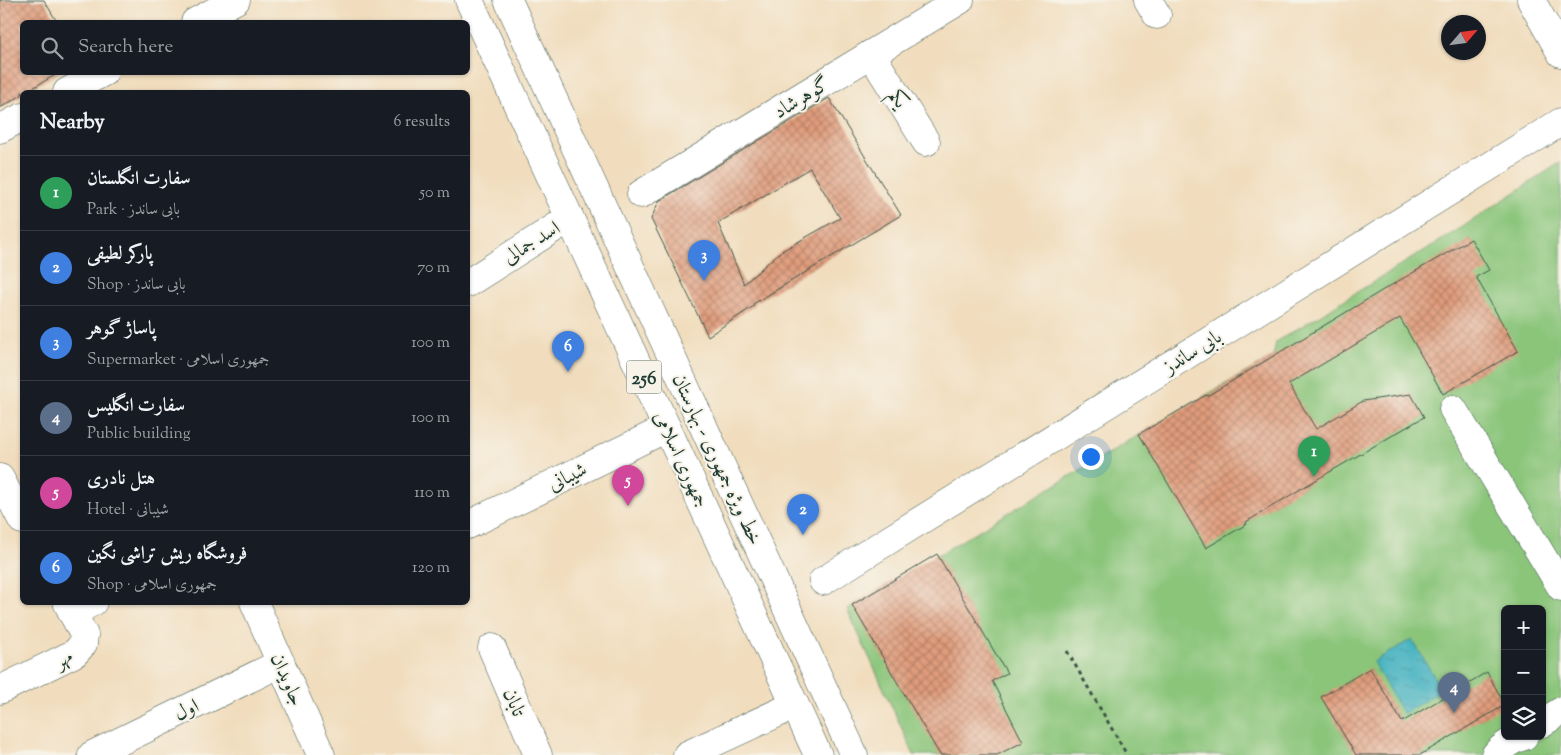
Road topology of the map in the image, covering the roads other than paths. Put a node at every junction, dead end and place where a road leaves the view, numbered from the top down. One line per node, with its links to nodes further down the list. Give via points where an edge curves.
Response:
1 (236, 0): 6 (street)
2 (469, 0): 16 (street, جمهوری اسلامی / 256)
3 (508, 0): 41 (street, خط ویژه جمهوری - بهارستان)
4 (960, 0): 8 (street, گوهرشاد)
5 (1531, 0): 7 (street)
6 (199, 20)
7 (1561, 53)
8 (871, 54): 14 (street, یکم); 15 (street, گوهرشاد)
9 (98, 75): 10 (street)
10 (71, 90)
11 (20, 118): 13 (street)
12 (1561, 122): 23 (street, بابی ساندز)
13 (0, 129)
14 (926, 142)
15 (641, 194)
16 (570, 218): 17 (street, اسد جمالی); 19 (street, جمهوری اسلامی / 256)
17 (470, 281)
18 (1453, 409): 24 (street)
19 (667, 428): 22 (street, شیبانی); 30 (street, جمهوری اسلامی / 256)
20 (0, 478): 21 (street)
21 (20, 516)
22 (470, 524)
23 (823, 581)
24 (1561, 586)
25 (255, 605): 28 (street, جاویدان)
26 (77, 606): 29 (street, مهر, via 84,635 83,644 75,653)
27 (492, 648): 38 (street, تابان)
28 (281, 662): 36 (street, اول); 37 (street, جاویدان)
29 (0, 690)
30 (795, 705): 39 (street); 40 (street, جمهوری اسلامی / 256)
31 (1561, 712): 32 (street)
32 (1546, 721)
33 (1546, 735): 34 (street)
34 (1561, 735)
35 (1518, 740): 42 (street)
36 (92, 755)
37 (321, 755)
38 (538, 755)
39 (687, 755)
40 (818, 755)
41 (854, 755)
42 (1495, 755)

